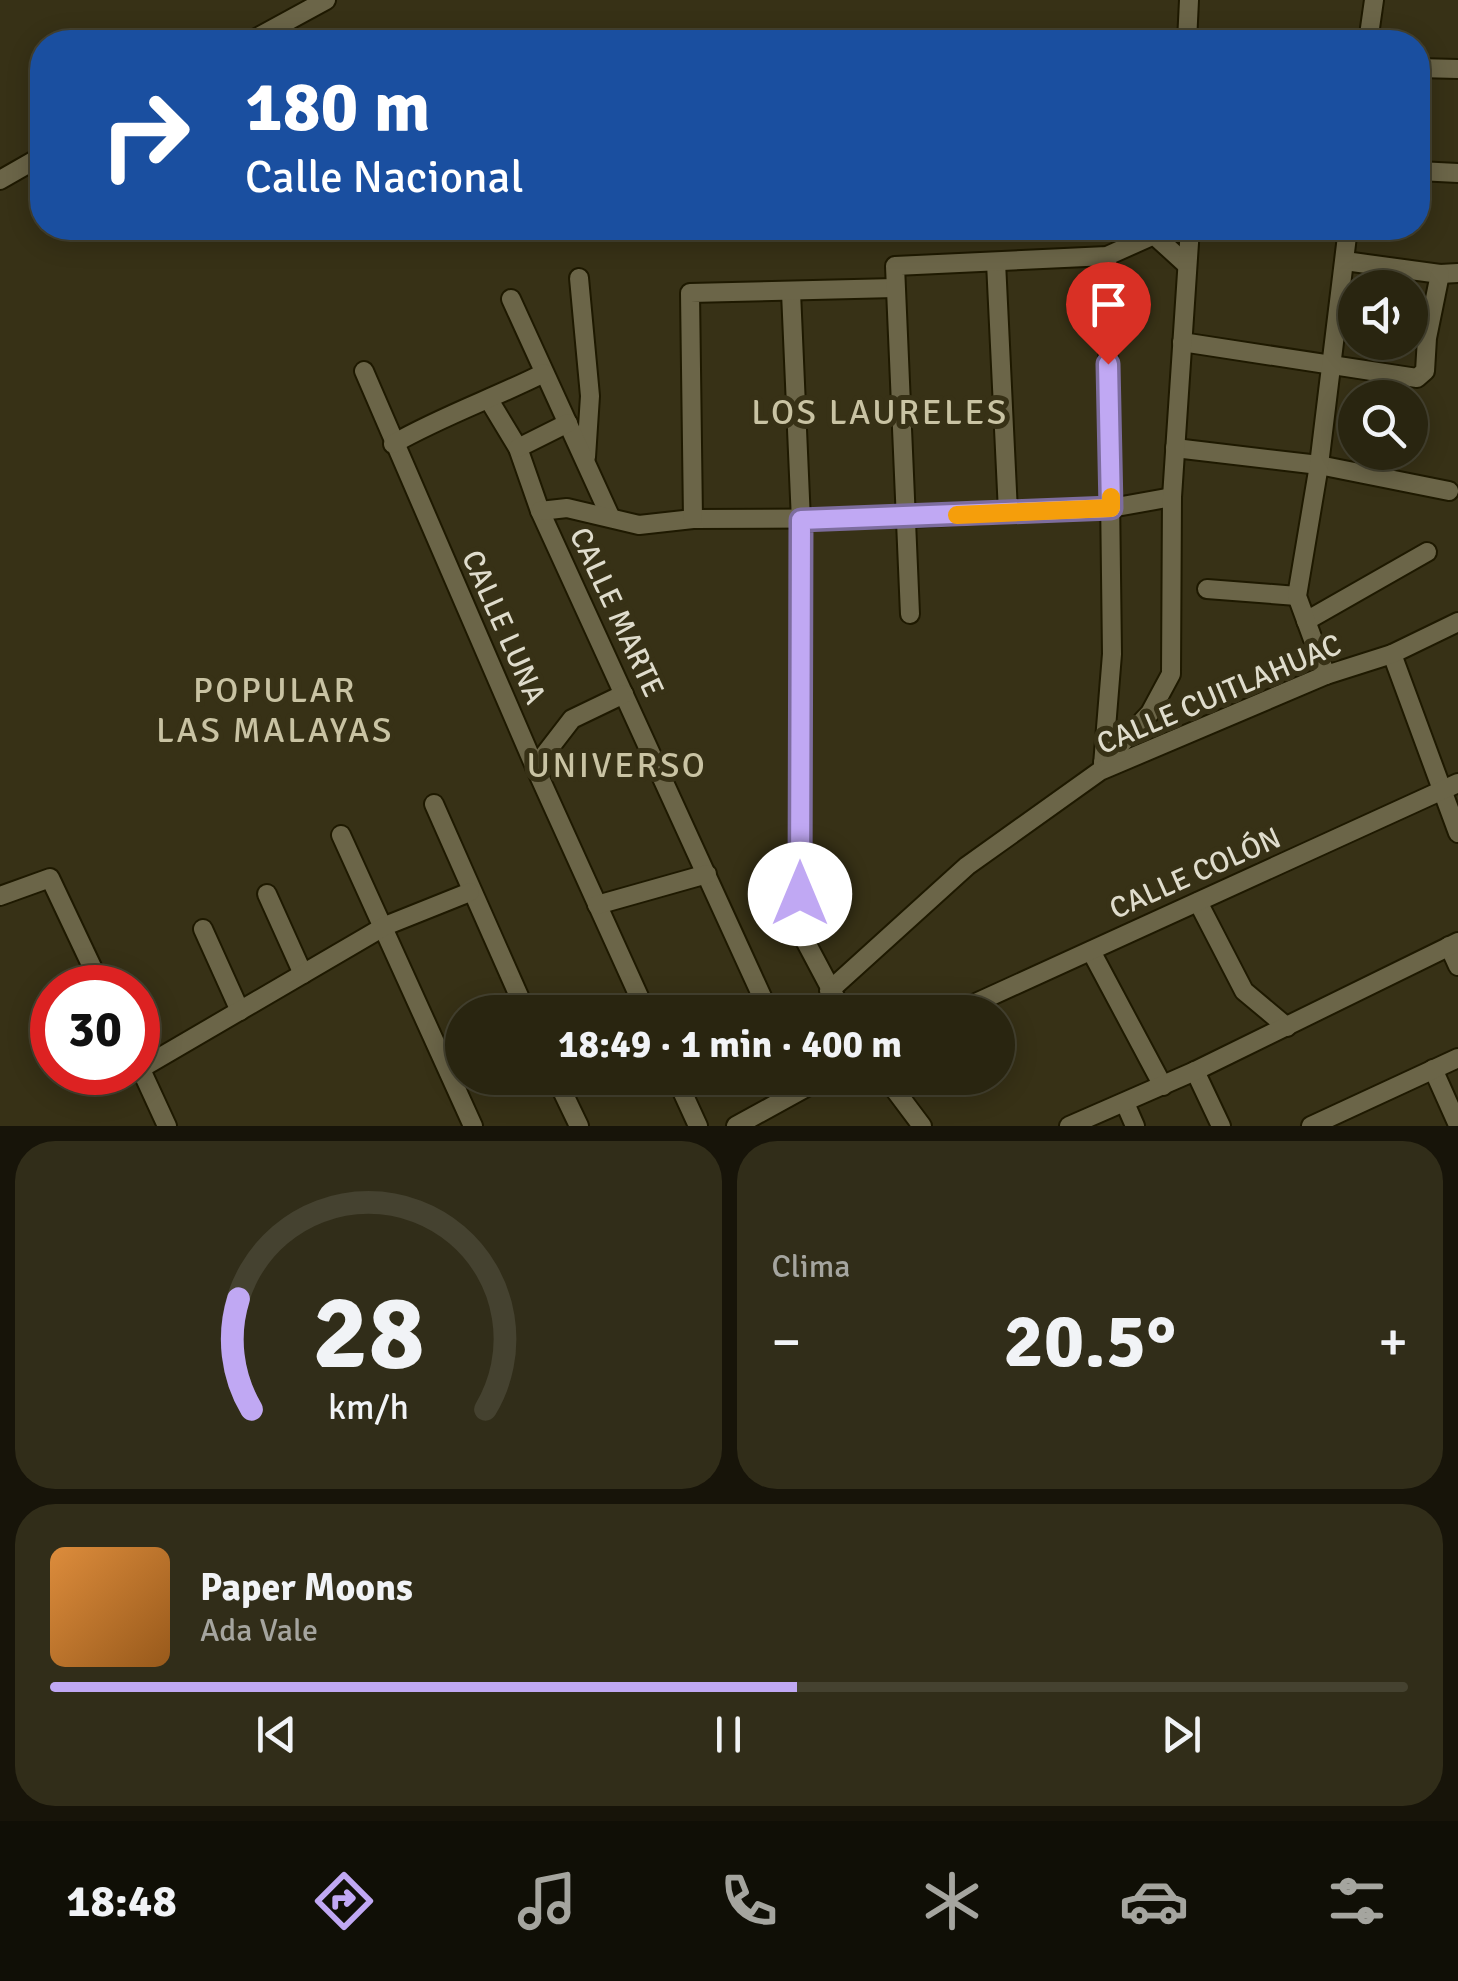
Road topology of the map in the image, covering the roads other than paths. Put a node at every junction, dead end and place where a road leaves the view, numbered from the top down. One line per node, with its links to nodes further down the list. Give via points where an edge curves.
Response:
1 (326, 0): 4 (street)
2 (1190, 0): 5 (street)
3 (1374, 0): 6 (street)
4 (271, 30)
5 (1188, 30)
6 (1370, 30)
7 (1430, 68): 8 (street)
8 (1458, 68)
9 (30, 163): 12 (street)
10 (1430, 171): 11 (street)
11 (1458, 172)
12 (0, 180)
13 (1142, 240): 17 (street)
14 (1166, 240): 20 (street)
15 (1189, 240): 20 (street)
16 (1347, 240): 18 (street)
17 (1107, 256): 19 (street); 39 (street)
18 (1346, 261): 21 (street); 27 (street)
19 (996, 262): 23 (street, via 894,266); 41 (street)
20 (1187, 265): 26 (street)
21 (1449, 273): 27 (street, via 1418,378)
22 (580, 278): 35 (street, via 590,396)
23 (896, 288): 24 (street); 44 (street)
24 (791, 292): 43 (street, via 690,293); 45 (street)
25 (511, 299): 29 (street)
26 (1182, 342): 27 (street); 34 (street)
27 (1333, 363): 36 (street)
28 (364, 371): 32 (street, CALLE LUNA)
29 (544, 373): 30 (street); 31 (street)
30 (490, 400): 32 (street, via 436,419); 33 (street, CALLE MARTE)
31 (568, 423): 33 (street); 35 (street)
32 (394, 444): 56 (street, CALLE LUNA)
33 (518, 448): 40 (street, CALLE MARTE)
34 (1175, 448): 36 (street); 38 (street)
35 (586, 463): 42 (street)
36 (1319, 465): 37 (street); 48 (street)
37 (1455, 494)
38 (1172, 498): 39 (street); 55 (street, via 1171,674 1150,713)
39 (1111, 508): 41 (street); 55 (street, via 1112,654)
40 (540, 511): 42 (street); 54 (street, CALLE MARTE)
41 (1008, 512): 44 (street)
42 (610, 516): 43 (street, via 639,526)
43 (694, 518): 45 (street)
44 (907, 518): 45 (street); 49 (street)
45 (801, 520): 74 (street, via 800,931)
46 (1427, 552): 50 (street)
47 (1207, 589): 48 (street)
48 (1297, 596): 50 (street)
49 (910, 614)
50 (1306, 620): 53 (street)
51 (1458, 622): 52 (street, CALLE CUITLAHUAC)
52 (1392, 654): 53 (street, CALLE CUITLAHUAC); 57 (street)
53 (1326, 675): 55 (street, CALLE CUITLAHUAC)
54 (624, 694): 56 (street, via 572,719); 61 (street, CALLE MARTE)
55 (1102, 767): 74 (street, CALLE CUITLAHUAC, via 967,866)
56 (535, 768): 66 (street, CALLE LUNA)
57 (1450, 787): 59 (street); 65 (street, CALLE COLÓN)
58 (434, 804): 62 (street)
59 (1458, 833)
60 (341, 835): 67 (street)
61 (707, 874): 66 (street); 77 (street, CALLE MARTE)
62 (470, 892): 67 (street); 75 (street)
63 (267, 894): 73 (street)
64 (0, 896): 71 (street, via 50,878)
65 (1198, 902): 70 (street, CALLE COLÓN); 81 (street, via 1244,990)
66 (597, 905): 76 (street, CALLE LUNA)
67 (384, 926): 73 (street); 95 (street)
68 (202, 930): 80 (street)
69 (1453, 944): 72 (street); 81 (street)
70 (1091, 950): 79 (street, CALLE COLÓN); 86 (street)
71 (91, 965)
72 (1458, 966)
73 (303, 974): 80 (street)
74 (829, 991): 78 (street)
75 (518, 995)
76 (638, 995)
77 (761, 995)
78 (832, 995)
79 (993, 995)
80 (240, 1011): 82 (street)
81 (1287, 1026): 85 (street)
82 (160, 1055)
83 (1458, 1058): 84 (street)
84 (1432, 1069): 93 (street); 103 (street)
85 (1195, 1071): 86 (street); 102 (street)
86 (1162, 1086): 92 (street)
87 (153, 1095): 94 (street)
88 (564, 1095): 96 (street)
89 (684, 1095): 97 (street)
90 (782, 1095): 98 (street)
91 (899, 1095): 99 (street)
92 (1125, 1103): 100 (street); 101 (street)
93 (1458, 1125)
94 (167, 1126)
95 (473, 1126)
96 (579, 1126)
97 (698, 1126)
98 (736, 1126)
99 (922, 1126)
100 (1069, 1126)
101 (1135, 1126)
102 (1221, 1126)
103 (1311, 1126)

